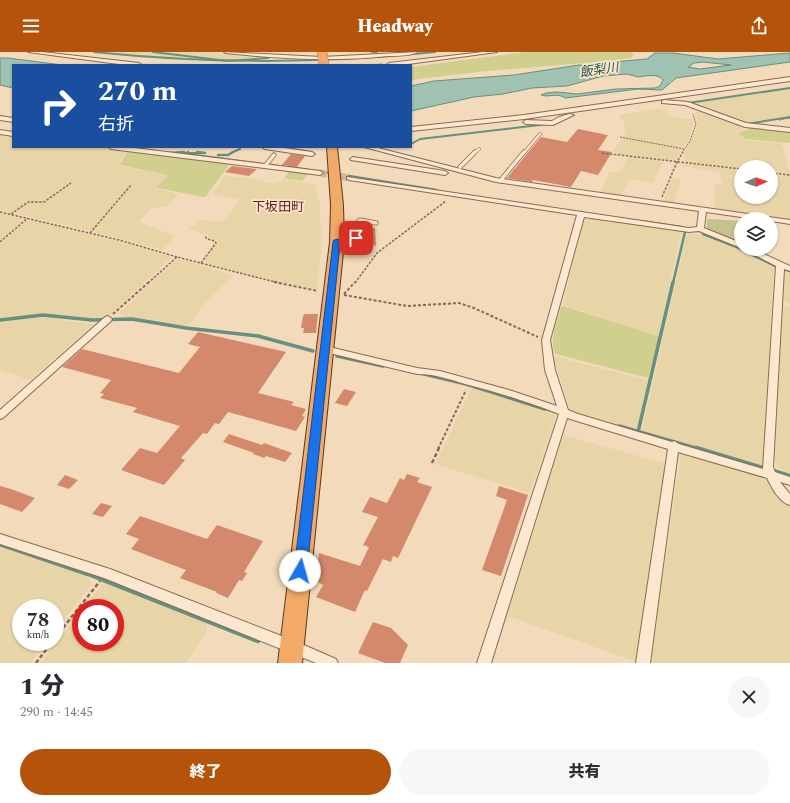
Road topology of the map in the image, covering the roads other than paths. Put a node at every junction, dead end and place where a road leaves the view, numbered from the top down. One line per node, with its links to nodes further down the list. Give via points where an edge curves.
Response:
1 (30, 52): 8 (street)
2 (226, 52): 7 (street, via 297,58)
3 (322, 52): 9 (highway, bridge)
4 (369, 52): 7 (street)
5 (416, 52): 7 (street)
6 (495, 52): 10 (street)
7 (365, 56)
8 (131, 64)
9 (324, 64)
10 (397, 64)
11 (790, 79): 12 (street)
12 (641, 100): 13 (street); 18 (street, via 684,102 744,125)
13 (607, 105): 16 (street); 16 (street, via 606,108 565,117 554,124)
14 (0, 118): 15 (street)
15 (12, 120)
16 (490, 121): 17 (street)
17 (412, 129)
18 (790, 130)
19 (0, 132): 20 (street)
20 (12, 134)
21 (540, 134): 35 (lane)
22 (120, 148): 31 (street)
23 (272, 148): 27 (street)
24 (332, 148): 43 (highway, via 337,205)
25 (371, 148): 32 (street)
26 (479, 149): 32 (lane)
27 (312, 154)
28 (274, 155): 31 (lane)
29 (353, 159): 32 (street, via 444,173)
30 (446, 163): 32 (street)
31 (266, 164): 33 (street)
32 (456, 168): 35 (street)
33 (320, 173)
34 (349, 178): 37 (street)
35 (500, 181): 36 (street)
36 (703, 210): 38 (street); 42 (street)
37 (581, 214): 42 (street, via 689,230); 50 (street, via 546,340 550,370)
38 (734, 214)
39 (778, 220): 40 (street)
40 (790, 222)
41 (376, 224): 43 (lane, via 360,220 356,238)
42 (700, 229): 44 (street)
43 (336, 242): 49 (highway)
44 (734, 243)
45 (761, 256): 46 (street)
46 (780, 265): 47 (street); 53 (street, via 768,468)
47 (790, 268)
48 (107, 320): 51 (street)
49 (325, 349): 50 (street, via 417,371 427,370); 57 (highway)
50 (564, 412): 52 (street); 60 (street)
51 (0, 416)
52 (674, 445): 53 (street); 61 (street)
53 (770, 475): 54 (street); 55 (street, via 779,491)
54 (790, 481)
55 (790, 501)
56 (0, 539): 57 (street, via 106,574)
57 (292, 646): 58 (highway); 59 (street)
58 (290, 663)
59 (331, 663)
60 (484, 663)
61 (643, 663)

